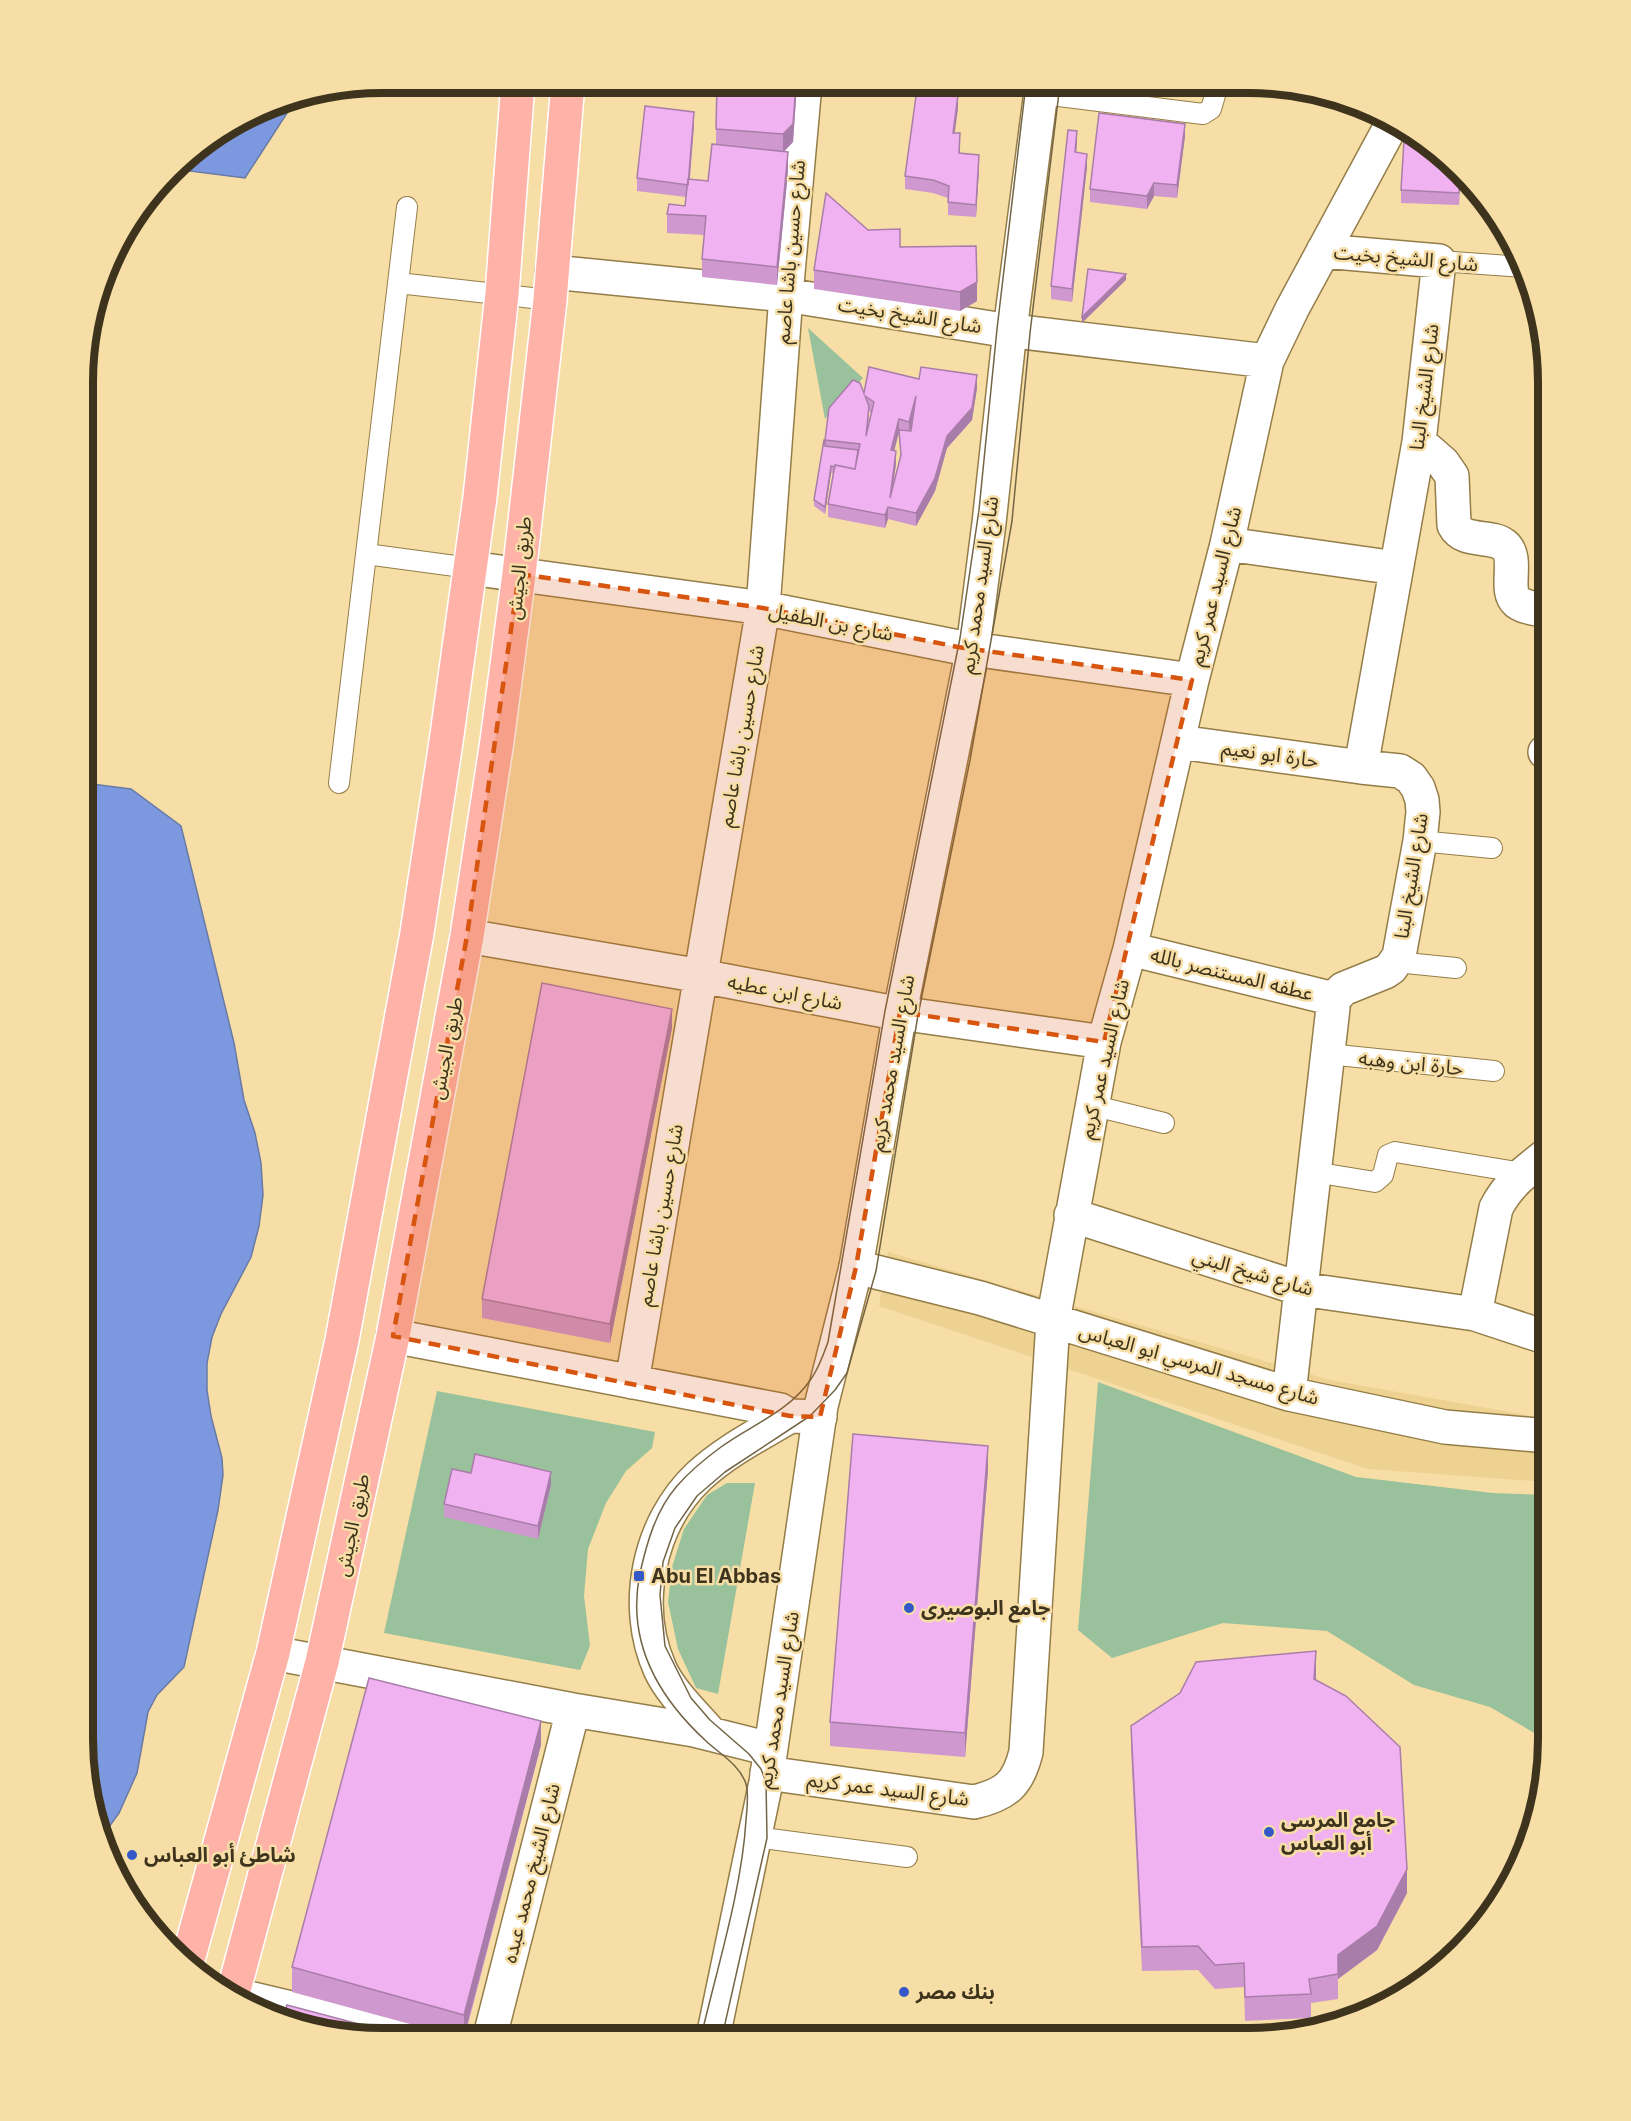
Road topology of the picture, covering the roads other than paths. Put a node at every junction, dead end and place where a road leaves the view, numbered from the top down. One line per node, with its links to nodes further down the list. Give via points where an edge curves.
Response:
1 (517, 93): 14 (highway)
2 (567, 93): 13 (highway, طريق الجيش)
3 (805, 93): 15 (street, شارع حسين باشا عاصم)
4 (1041, 93): 16 (street, شارع السيد محمد كريم)
5 (1050, 93): 6 (lane, via 1203,114 1210,109)
6 (1215, 93)
7 (1389, 129): 9 (street, شارع السيد عمر كريم)
8 (407, 207): 12 (lane)
9 (1323, 251): 10 (street, شارع الشيخ بخيت); 17 (street, شارع السيد عمر كريم)
10 (1439, 261): 11 (lane, شارع الشيخ بخيت); 18 (street, شارع الشيخ البنا)
11 (1514, 266)
12 (398, 283): 14 (lane); 20 (lane)
13 (551, 286): 14 (lane); 15 (street, شارع الشيخ بخيت); 23 (highway, طريق الجيش)
14 (502, 294): 21 (highway)
15 (786, 295): 16 (street, شارع الشيخ بخيت); 24 (street, شارع حسين باشا عاصم)
16 (1010, 330): 17 (street, شارع الشيخ بخيت); 26 (street, شارع السيد محمد كريم)
17 (1267, 361): 19 (street, شارع السيد عمر كريم)
18 (1419, 442): 22 (street, شارع الشيخ البنا); 25 (street, via 1452,476 1457,529 1464,535 1504,545 1510,553 1515,600)
19 (1227, 544): 22 (street); 27 (street, شارع السيد عمر كريم)
20 (366, 554): 21 (lane); 30 (lane)
21 (470, 568): 23 (street, شارع بن الطفيل); 58 (highway, via 410,968 342,1340)
22 (1396, 568): 29 (street, شارع الشيخ البنا)
23 (519, 574): 24 (street, شارع بن الطفيل); 33 (highway, طريق الجيش)
24 (763, 608): 26 (street, شارع بن الطفيل); 37 (street, شارع حسين باشا عاصم)
25 (1538, 609)
26 (973, 648): 27 (street, شارع بن الطفيل); 39 (street, شارع السيد محمد كريم)
27 (1192, 680): 28 (street, شارع السيد عمر كريم)
28 (1179, 742): 29 (street, حارة ابو نعيم); 34 (street, شارع السيد عمر كريم)
29 (1361, 767): 31 (street, شارع الشيخ البنا, via 1400,771 1411,778 1422,800)
30 (339, 783)
31 (1420, 841): 32 (lane); 35 (street, شارع الشيخ البنا)
32 (1492, 848)
33 (468, 936): 37 (street, شارع ابن عطيه); 53 (highway, طريق الجيش)
34 (1130, 949): 38 (street, عطفه المستنصر بالله); 40 (street, شارع السيد عمر كريم)
35 (1396, 962): 36 (lane); 38 (street, شارع الشيخ البنا, via 1386,972 1342,989)
36 (1456, 968)
37 (701, 976): 39 (street, شارع ابن عطيه); 54 (street, شارع حسين باشا عاصم)
38 (1334, 999): 41 (street)
39 (900, 1012): 40 (street, شارع ابن عطيه); 48 (street, شارع السيد محمد كريم)
40 (1104, 1042): 43 (street, شارع السيد عمر كريم)
41 (1328, 1054): 42 (lane, حارة ابن وهبه); 46 (street)
42 (1494, 1071)
43 (1091, 1105): 44 (lane); 47 (street, شارع السيد عمر كريم)
44 (1164, 1124)
45 (1536, 1163): 46 (lane, via 1395,1152 1388,1155 1383,1175 1375,1182); 50 (street, via 1503,1195 1496,1208)
46 (1314, 1172): 49 (street)
47 (1071, 1215): 49 (street, شارع شيخ البني); 51 (street, شارع السيد عمر كريم)
48 (856, 1267): 51 (street, شارع مسجد المرسي ابو العباس); 56 (street, شارع السيد محمد كريم, via 821,1406)
49 (1301, 1289): 50 (street, شارع شيخ البني); 55 (street)
50 (1475, 1314): 52 (street, شارع شيخ البني)
51 (1053, 1321): 55 (street, شارع مسجد المرسي ابو العباس); 62 (street, شارع السيد عمر كريم, via 1026,1752 1021,1771 1010,1787 974,1802)
52 (1538, 1335)
53 (393, 1336): 54 (street); 59 (highway, طريق الجيش)
54 (632, 1382): 56 (street)
55 (1289, 1394): 57 (street, شارع مسجد المرسي ابو العباس, via 1445,1427)
56 (805, 1416): 61 (street, via 725,1455 699,1476 675,1504 650,1566 646,1621 661,1671); 62 (street, شارع السيد محمد كريم)
57 (1538, 1435)
58 (273, 1653): 59 (street, شارع السيد عمر كريم); 65 (highway)
59 (322, 1662): 60 (street, شارع السيد عمر كريم); 66 (highway, طريق الجيش)
60 (573, 1710): 61 (street, شارع السيد عمر كريم); 69 (street, شارع الشيخ محمد عبده)
61 (711, 1734): 62 (street, شارع السيد عمر كريم)
62 (769, 1761): 63 (street, شارع السيد محمد كريم)
63 (755, 1837): 64 (lane); 70 (street, شارع السيد محمد كريم)
64 (907, 1857)
65 (189, 1954)
66 (234, 1987)
67 (263, 2002): 68 (street)
68 (373, 2028)
69 (492, 2028)
70 (715, 2028)

